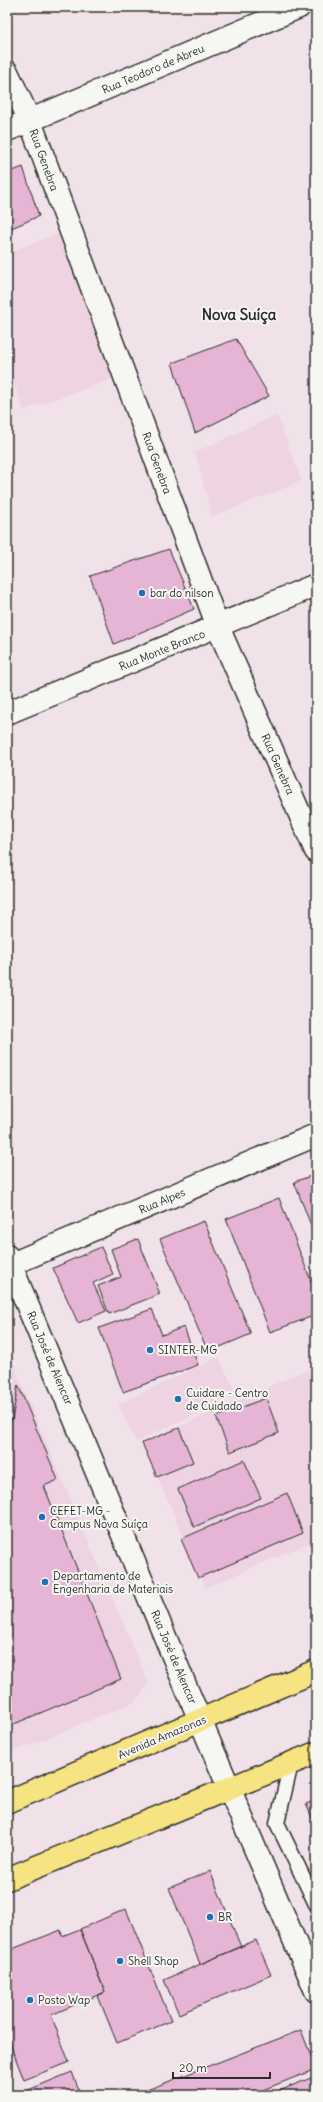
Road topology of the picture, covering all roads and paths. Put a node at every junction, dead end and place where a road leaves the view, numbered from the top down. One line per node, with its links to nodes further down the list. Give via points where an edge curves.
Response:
1 (299, 7): 3 (street, Rua Teodoro de Abreu)
2 (7, 72): 3 (street, Rua Genebra)
3 (30, 121): 4 (street, Rua Teodoro de Abreu); 6 (street, Rua Genebra)
4 (7, 130)
5 (316, 585): 6 (street, Rua Monte Branco)
6 (218, 627): 7 (street, Rua Monte Branco); 8 (street, Rua Genebra)
7 (7, 714)
8 (316, 851)
9 (316, 1135): 10 (street, Rua Alpes)
10 (8, 1262): 12 (street, Rua José de Alencar)
11 (316, 1671): 12 (main road, Avenida Amazonas)
12 (200, 1720): 15 (street, Rua José de Alencar); 16 (main road, Avenida Amazonas)
13 (316, 1753): 14 (main road)
14 (291, 1764): 15 (main road); 18 (lane, via 277,1824)
15 (231, 1789): 17 (main road); 19 (street, Rua José de Alencar)
16 (7, 1802)
17 (7, 1879)
18 (316, 1904)
19 (316, 1991)

